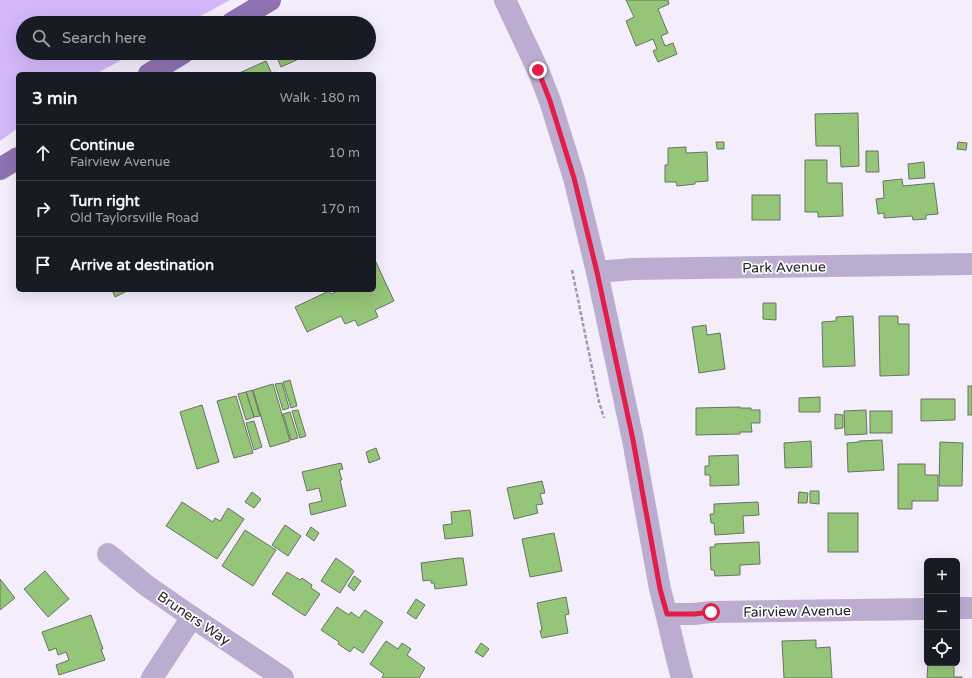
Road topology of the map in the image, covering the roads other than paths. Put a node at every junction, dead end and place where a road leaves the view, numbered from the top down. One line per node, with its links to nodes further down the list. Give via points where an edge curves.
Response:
1 (270, 0): 3 (main road)
2 (505, 0): 9 (street, via 550,101 574,178)
3 (244, 16)
4 (172, 60): 5 (main road)
5 (152, 72)
6 (16, 159): 7 (main road)
7 (0, 169)
8 (972, 264): 9 (street, Park Avenue, via 634,269)
9 (597, 272): 14 (street)
10 (108, 554): 15 (street, Bruners Way, via 147,586)
11 (960, 608): 12 (street)
12 (972, 608)
13 (924, 609): 14 (street, Fairview Avenue)
14 (667, 614): 18 (street)
15 (192, 617): 16 (street); 17 (street, Bruners Way)
16 (152, 678)
17 (283, 678)
18 (682, 678)

